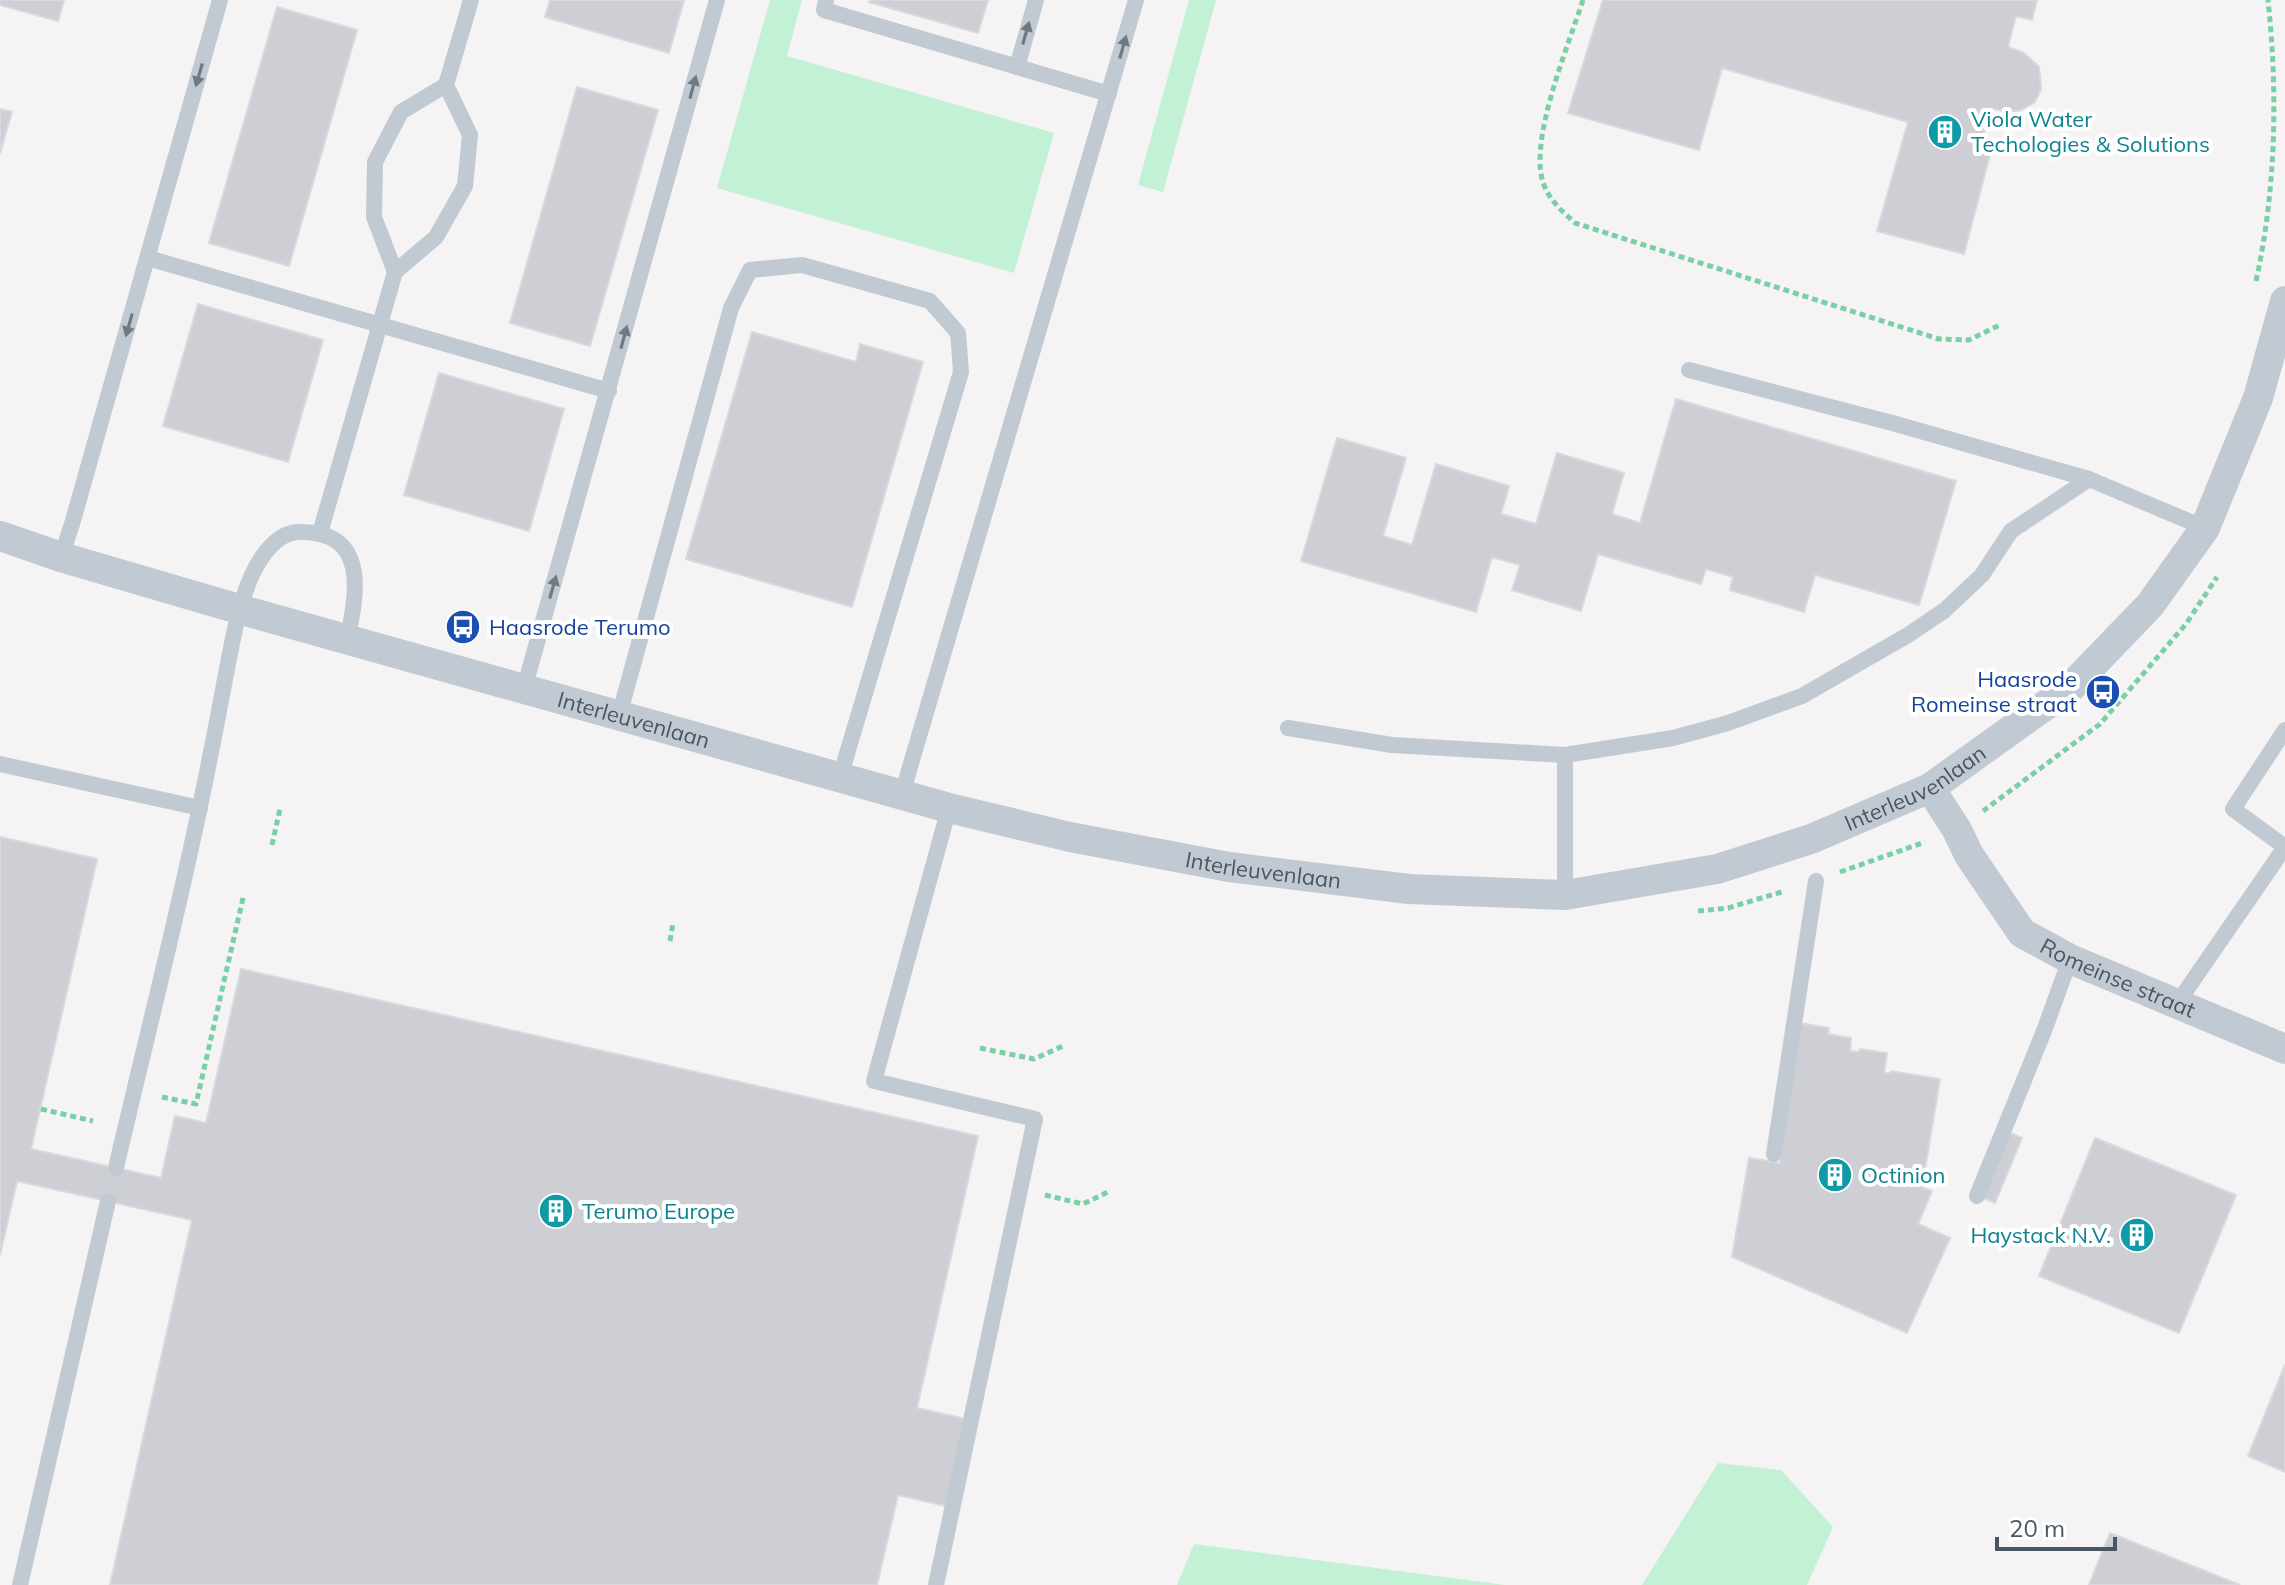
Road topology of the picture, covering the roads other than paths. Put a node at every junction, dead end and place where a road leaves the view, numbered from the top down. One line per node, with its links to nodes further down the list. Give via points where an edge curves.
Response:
1 (220, 0): 10 (lane, one-way to 10)
2 (471, 0): 8 (lane)
3 (717, 0): 15 (lane, one-way to 3)
4 (826, 0): 7 (lane, via 824,10)
5 (1036, 0): 7 (lane, one-way to 5)
6 (1136, 0): 9 (lane, one-way to 6)
7 (1017, 67): 9 (lane)
8 (446, 85): 11 (lane, via 470,135 465,186 436,237); 11 (lane, via 401,112 375,162 374,217)
9 (1109, 94): 31 (lane)
10 (148, 258): 13 (lane); 20 (lane, one-way to 20)
11 (395, 272): 13 (lane)
12 (2285, 301): 17 (street, Interleuvenlaan, via 2258,398)
13 (380, 325): 15 (lane); 18 (lane)
14 (1689, 370): 16 (lane)
15 (609, 391): 23 (lane, one-way to 15)
16 (2089, 479): 17 (lane); 27 (lane, via 2011,531 1982,575 1945,610 1802,696 1673,738)
17 (2205, 528): 30 (street, Interleuvenlaan, via 2150,605 2071,687)
18 (320, 533): 21 (lane, via 294,532 269,546 252,576); 22 (lane, via 343,545 355,569 355,605)
19 (0, 536): 20 (street, Interleuvenlaan)
20 (61, 557): 21 (street, Interleuvenlaan)
21 (242, 610): 22 (street, Interleuvenlaan); 32 (lane)
22 (347, 640): 23 (street, Interleuvenlaan)
23 (524, 689): 24 (street, Interleuvenlaan)
24 (619, 716): 29 (street, Interleuvenlaan); 29 (lane, via 731,308 750,270 802,265 930,301 958,333 961,372)
25 (1288, 728): 27 (lane, via 1392,745)
26 (2285, 730): 37 (lane, via 2233,809 2285,847)
27 (1565, 755): 35 (lane)
28 (0, 764): 32 (lane)
29 (840, 777): 31 (street, Interleuvenlaan)
30 (1930, 788): 35 (street, Interleuvenlaan, via 1811,839 1717,869); 36 (street, Romeinse straat, via 2022,933)
31 (902, 794): 33 (street, Interleuvenlaan)
32 (200, 808): 40 (lane)
33 (949, 808): 35 (street, Interleuvenlaan, via 1229,867 1409,889); 44 (lane, via 874,1081 1035,1119)
34 (1816, 881): 39 (lane)
35 (1565, 895)
36 (2070, 959): 37 (street, Romeinse straat); 41 (lane)
37 (2176, 1005): 38 (street, Romeinse straat)
38 (2285, 1049)
39 (1774, 1154)
40 (116, 1168)
41 (1977, 1196)
42 (108, 1201): 43 (lane)
43 (20, 1585)
44 (936, 1585)

